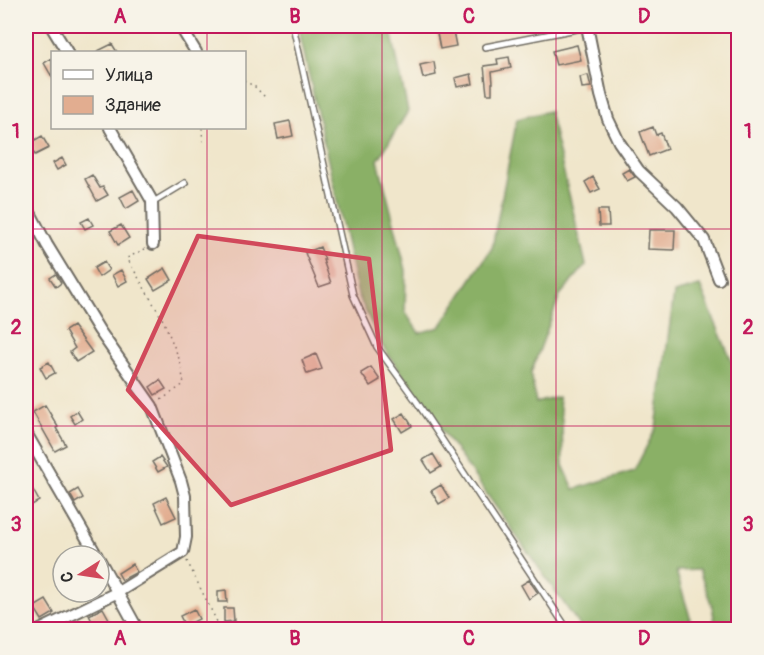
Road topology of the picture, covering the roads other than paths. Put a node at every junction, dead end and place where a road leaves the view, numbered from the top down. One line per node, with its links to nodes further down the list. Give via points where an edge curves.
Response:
1 (51, 26): 6 (street)
2 (180, 26): 7 (street)
3 (293, 26): 20 (lane, via 353,296 377,347)
4 (587, 26): 5 (lane); 13 (street, via 608,119 639,171 704,240)
5 (485, 47)
6 (66, 51)
7 (195, 51)
8 (111, 129): 10 (street)
9 (185, 183): 10 (lane)
10 (152, 203): 12 (street)
11 (26, 205): 17 (street, via 99,330 151,404 185,496 183,552)
12 (153, 244)
13 (718, 279)
14 (26, 433): 15 (street)
15 (90, 544)
16 (111, 580): 17 (street)
17 (118, 592): 18 (street); 19 (street)
18 (40, 630)
19 (138, 630)
20 (568, 630)

